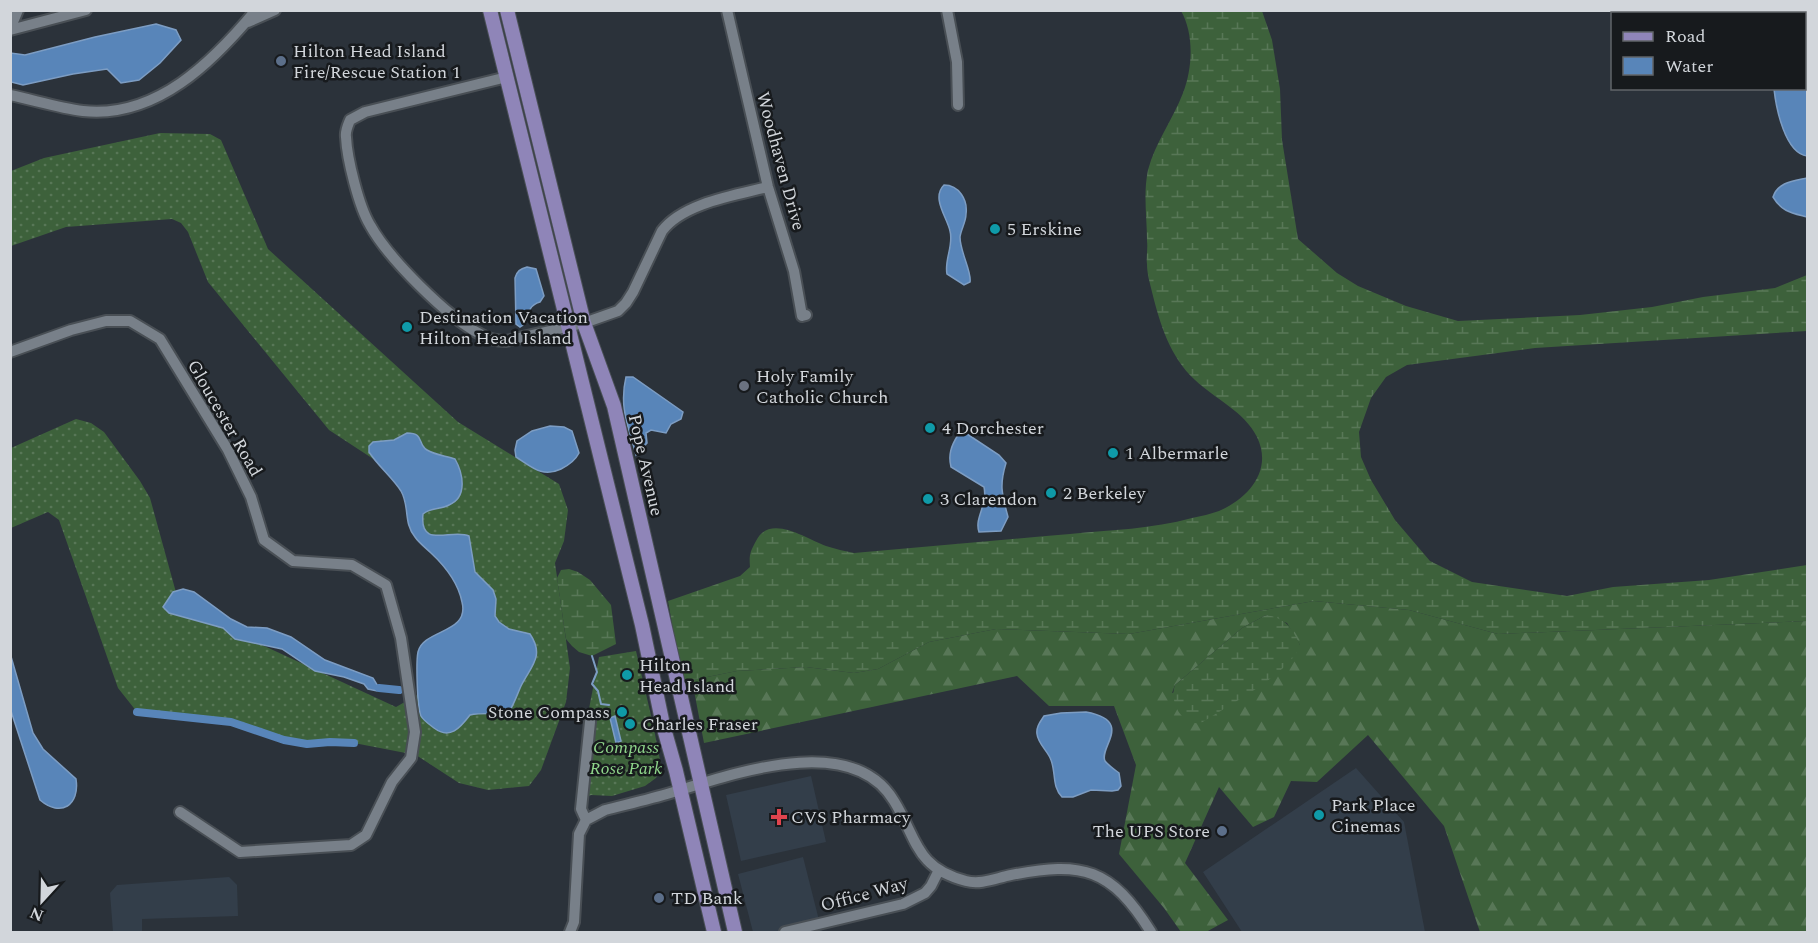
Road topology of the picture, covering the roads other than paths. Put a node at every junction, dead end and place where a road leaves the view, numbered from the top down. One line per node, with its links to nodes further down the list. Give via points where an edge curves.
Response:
1 (18, 10): 10 (street)
2 (86, 10): 10 (street)
3 (256, 10): 9 (street)
4 (275, 10): 9 (street)
5 (490, 10): 11 (main road)
6 (507, 10): 16 (main road, Pope Avenue)
7 (727, 10): 14 (street, Woodhaven Drive)
8 (947, 10): 13 (street, via 957,62)
9 (245, 24): 12 (street, via 178,85 136,107 82,111)
10 (10, 29)
11 (507, 77): 17 (main road); 17 (street, via 358,115 350,120 345,136 351,169 364,213 376,236 420,285 468,328 482,336 506,341)
12 (10, 95)
13 (958, 105)
14 (768, 186): 15 (street, Woodhaven Drive, via 794,271 801,316); 16 (street, via 705,204 668,222 626,303 611,315)
15 (806, 315)
16 (584, 323): 17 (street); 19 (main road, Pope Avenue, via 614,406)
17 (568, 326): 20 (main road)
18 (10, 352): 24 (street, Gloucester Road, via 105,321 130,321 160,339 228,450 251,497 264,540 293,561 352,565 386,585 401,638 415,732 411,758 392,782 366,835 351,845 240,852)
19 (642, 530): 20 (main road); 22 (main road, Pope Avenue)
20 (618, 534): 23 (main road)
21 (590, 722): 25 (street, via 581,809)
22 (700, 784): 23 (street); 26 (street, via 795,762 822,761 865,773 885,787 920,852); 29 (main road, Pope Avenue)
23 (679, 790): 25 (street, via 605,810); 28 (main road)
24 (180, 812)
25 (586, 820): 27 (street, via 579,834)
26 (939, 870): 30 (street, Office Way, via 925,893 903,904); 31 (street, via 977,883 1036,870 1087,871 1119,890)
27 (570, 933)
28 (714, 933)
29 (735, 933)
30 (785, 933)
31 (1151, 933)

